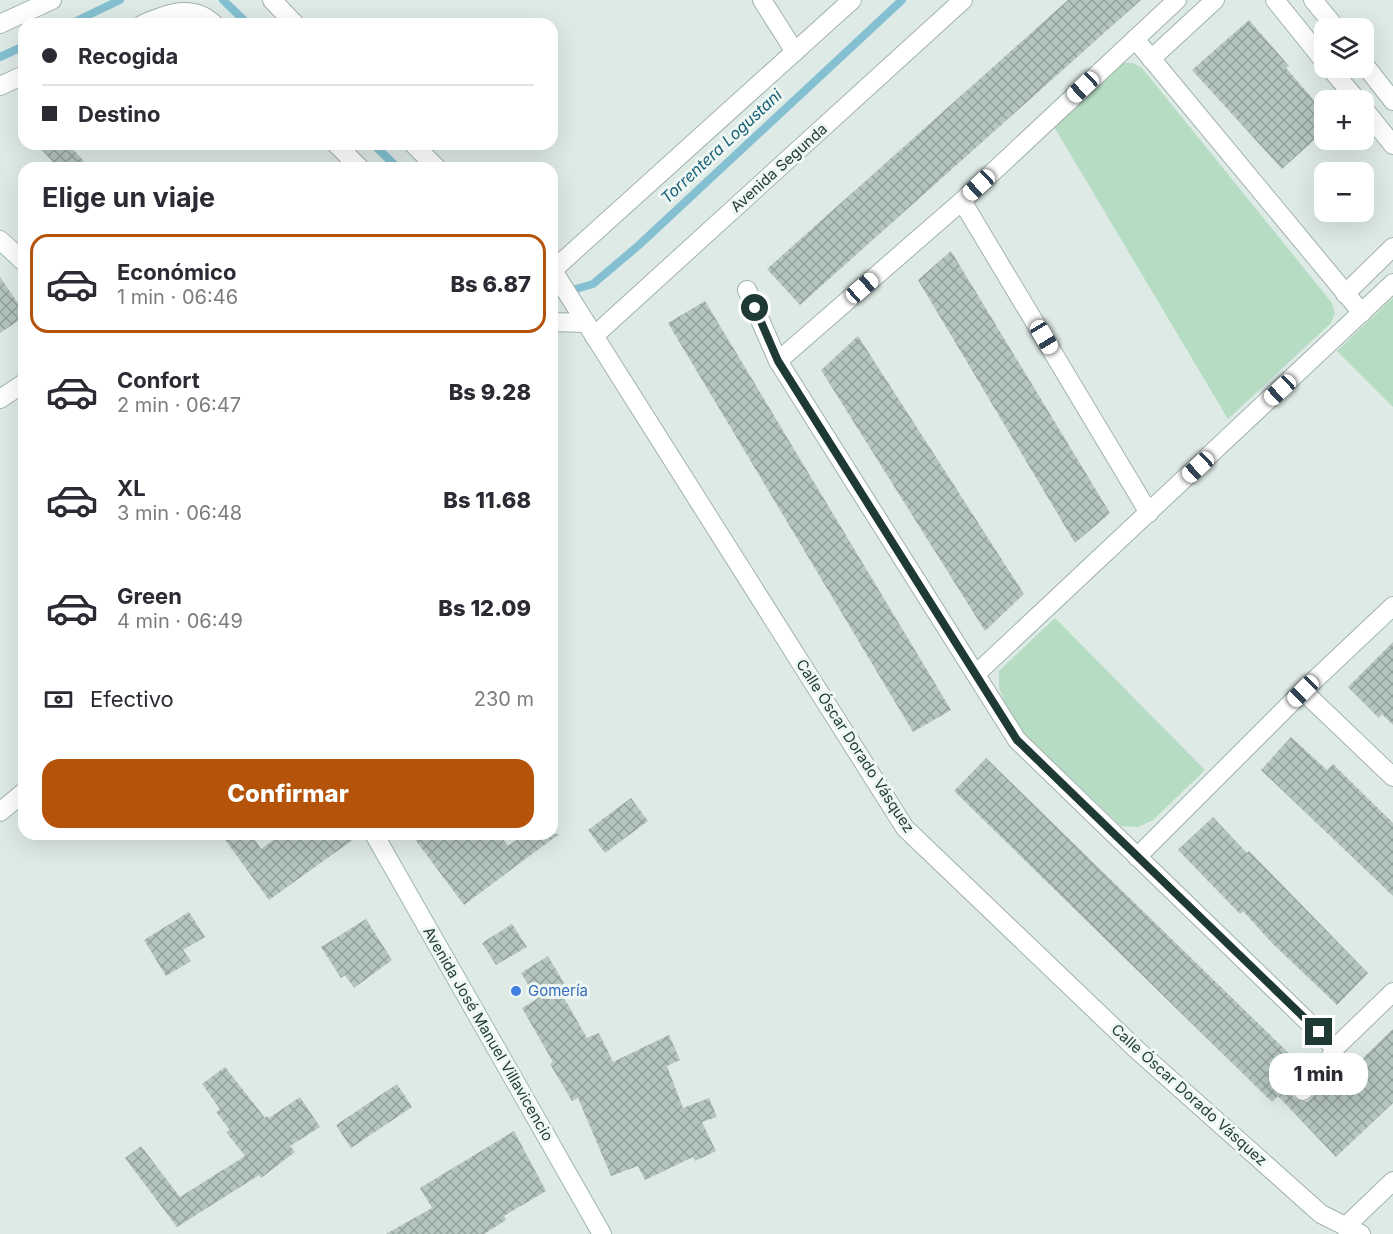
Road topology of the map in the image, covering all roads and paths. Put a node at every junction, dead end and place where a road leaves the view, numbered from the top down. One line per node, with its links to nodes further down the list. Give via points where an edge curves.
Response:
1 (52, 0): 14 (street)
2 (272, 0): 12 (street)
3 (762, 0): 17 (street)
4 (852, 0): 17 (street)
5 (963, 0): 42 (street, Avenida Segunda)
6 (1177, 0): 15 (street)
7 (1215, 0): 18 (street)
8 (1275, 0): 16 (street)
9 (1313, 0): 13 (street)
10 (156, 18): 11 (street, via 172,11 192,12)
11 (203, 18)
12 (289, 18)
13 (1328, 18)
14 (0, 24)
15 (1135, 39): 18 (street); 31 (street)
16 (1314, 49)
17 (795, 52): 35 (street)
18 (1151, 59): 39 (street)
19 (1374, 76): 24 (street)
20 (18, 78): 22 (street)
21 (1338, 78): 23 (street)
22 (0, 86)
23 (1349, 90)
24 (1393, 100)
25 (1374, 121): 26 (street)
26 (1393, 145)
27 (342, 150): 29 (street)
28 (419, 150): 30 (street)
29 (354, 162)
30 (431, 162)
31 (962, 201): 43 (street); 46 (street)
32 (0, 240): 34 (street)
33 (1393, 247): 39 (street)
34 (18, 256)
35 (558, 265)
36 (558, 278): 42 (street, Calle Óscar Dorado Vásquez)
37 (1393, 283): 40 (street)
38 (747, 290): 43 (street)
39 (1345, 294): 40 (street)
40 (1362, 313): 46 (street)
41 (558, 323): 42 (street)
42 (590, 330): 59 (street, Calle Óscar Dorado Vásquez, via 905,828 1136,1049 1321,1214)
43 (778, 361): 48 (street)
44 (18, 386): 45 (street)
45 (0, 399)
46 (1149, 513): 48 (street)
47 (1393, 606): 49 (street)
48 (976, 674): 54 (street, via 1017,740)
49 (1303, 691): 50 (street); 54 (street)
50 (1393, 777)
51 (18, 797): 52 (street)
52 (0, 812)
53 (377, 840): 60 (street, Avenida José Manuel Villavicencio)
54 (1137, 857): 56 (street)
55 (1393, 992): 56 (street)
56 (1335, 1048): 57 (street, via 1325,1068)
57 (1303, 1091)
58 (1393, 1181): 59 (street)
59 (1353, 1230)
60 (602, 1234)

